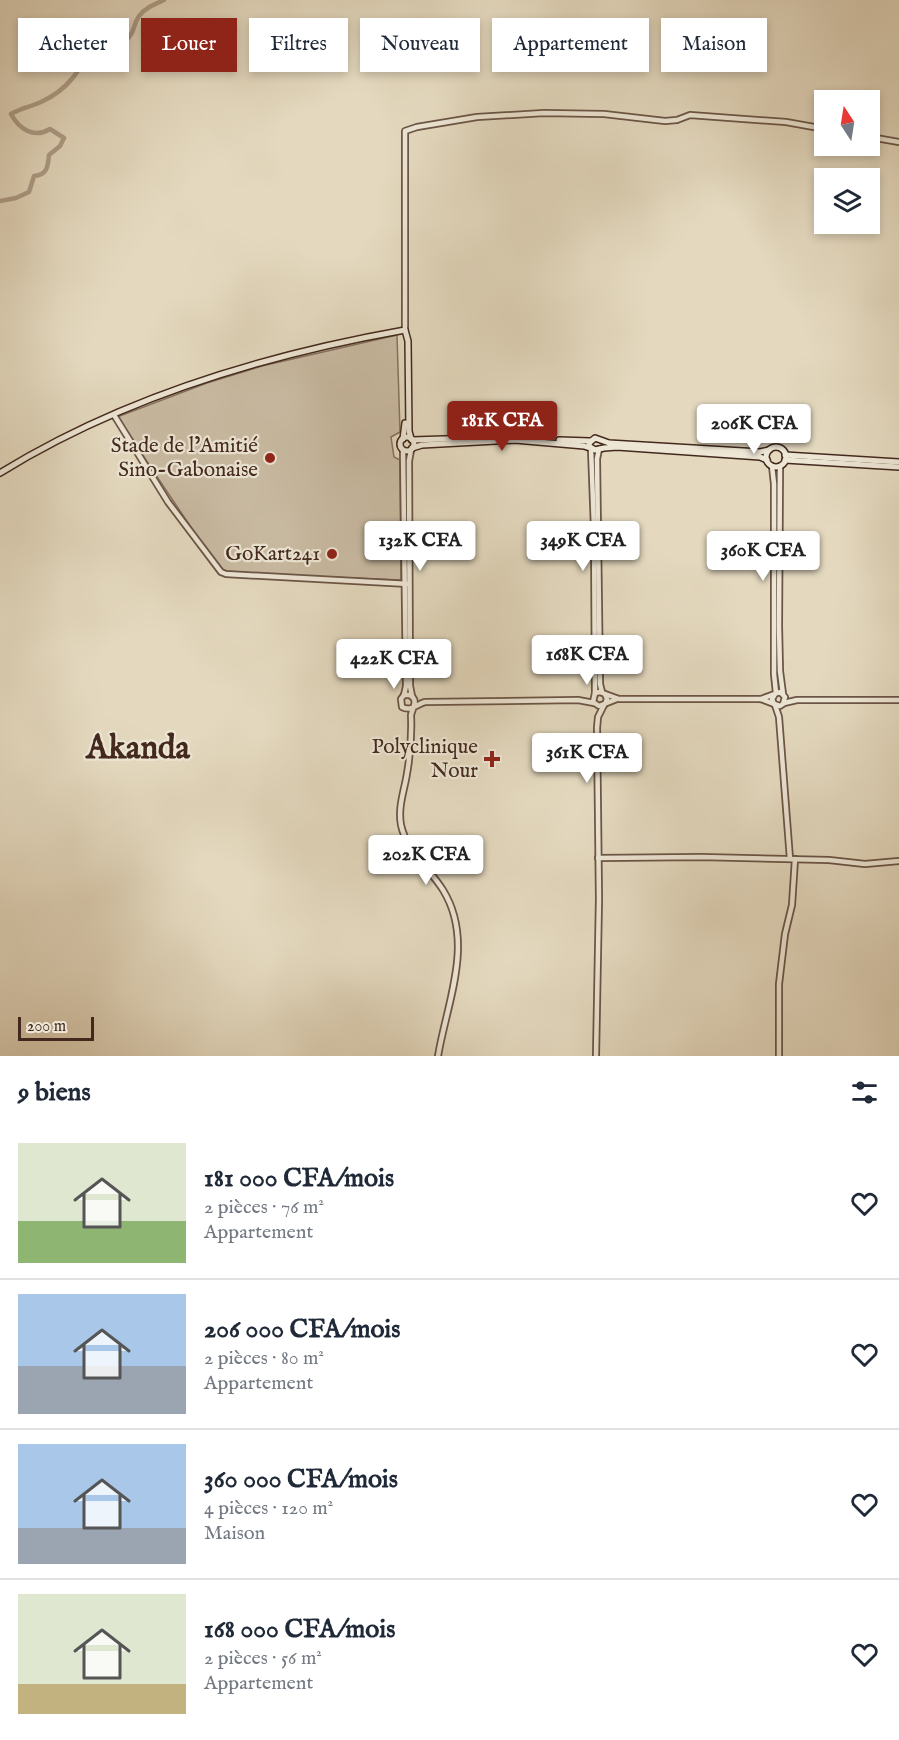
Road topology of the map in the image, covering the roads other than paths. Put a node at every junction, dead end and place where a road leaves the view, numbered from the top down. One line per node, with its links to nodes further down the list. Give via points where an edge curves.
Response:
1 (814, 127): 4 (street, via 690,115 665,121 544,113 477,117 405,131)
2 (880, 139): 3 (street)
3 (899, 142)
4 (406, 332): 5 (main road, via 269,359); 6 (main road); 7 (main road)
5 (114, 415): 20 (main road); 21 (street, via 168,502 220,572)
6 (403, 439): 7 (main road); 13 (main road)
7 (412, 439): 8 (main road); 10 (main road)
8 (590, 441): 9 (main road); 11 (main road)
9 (600, 441): 12 (main road); 14 (main road, via 729,451)
10 (412, 449): 11 (main road, via 495,440); 13 (main road); 21 (street)
11 (591, 449): 12 (main road); 23 (street)
12 (599, 449): 16 (main road, via 616,447); 22 (street, via 600,684)
13 (403, 450): 21 (street)
14 (769, 450): 15 (main road, via 778,447); 16 (main road)
15 (785, 457): 17 (main road); 18 (main road)
16 (767, 460): 19 (main road)
17 (780, 465): 19 (main road); 26 (street, via 779,626)
18 (899, 465)
19 (772, 466): 24 (street)
20 (0, 473)
21 (407, 584): 25 (street); 27 (street)
22 (604, 693): 23 (street); 28 (street); 36 (street)
23 (595, 694): 30 (street); 35 (street)
24 (775, 694): 26 (street); 29 (street); 37 (street)
25 (404, 695): 27 (street); 39 (street, via 400,703)
26 (784, 695): 31 (street); 34 (street)
27 (413, 697): 33 (street); 38 (street)
28 (619, 699): 29 (street); 36 (street)
29 (761, 699): 37 (street)
30 (578, 700): 33 (street); 35 (street)
31 (797, 700): 32 (street); 34 (street)
32 (899, 700)
33 (425, 702): 38 (street)
34 (784, 703): 37 (street); 41 (street)
35 (595, 704): 36 (street); 40 (street)
36 (605, 704): 40 (street)
37 (775, 704): 41 (street)
38 (414, 707): 39 (street); 42 (street)
39 (405, 709): 42 (street)
40 (598, 717): 43 (street)
41 (779, 717): 44 (street)
42 (411, 723): 46 (street, via 400,811 402,830 447,897 458,939 457,965)
43 (598, 858): 44 (street); 47 (street)
44 (793, 859): 45 (street, via 870,864); 48 (street, via 792,905 781,969)
45 (899, 861)
46 (438, 1056)
47 (596, 1056)
48 (779, 1056)

